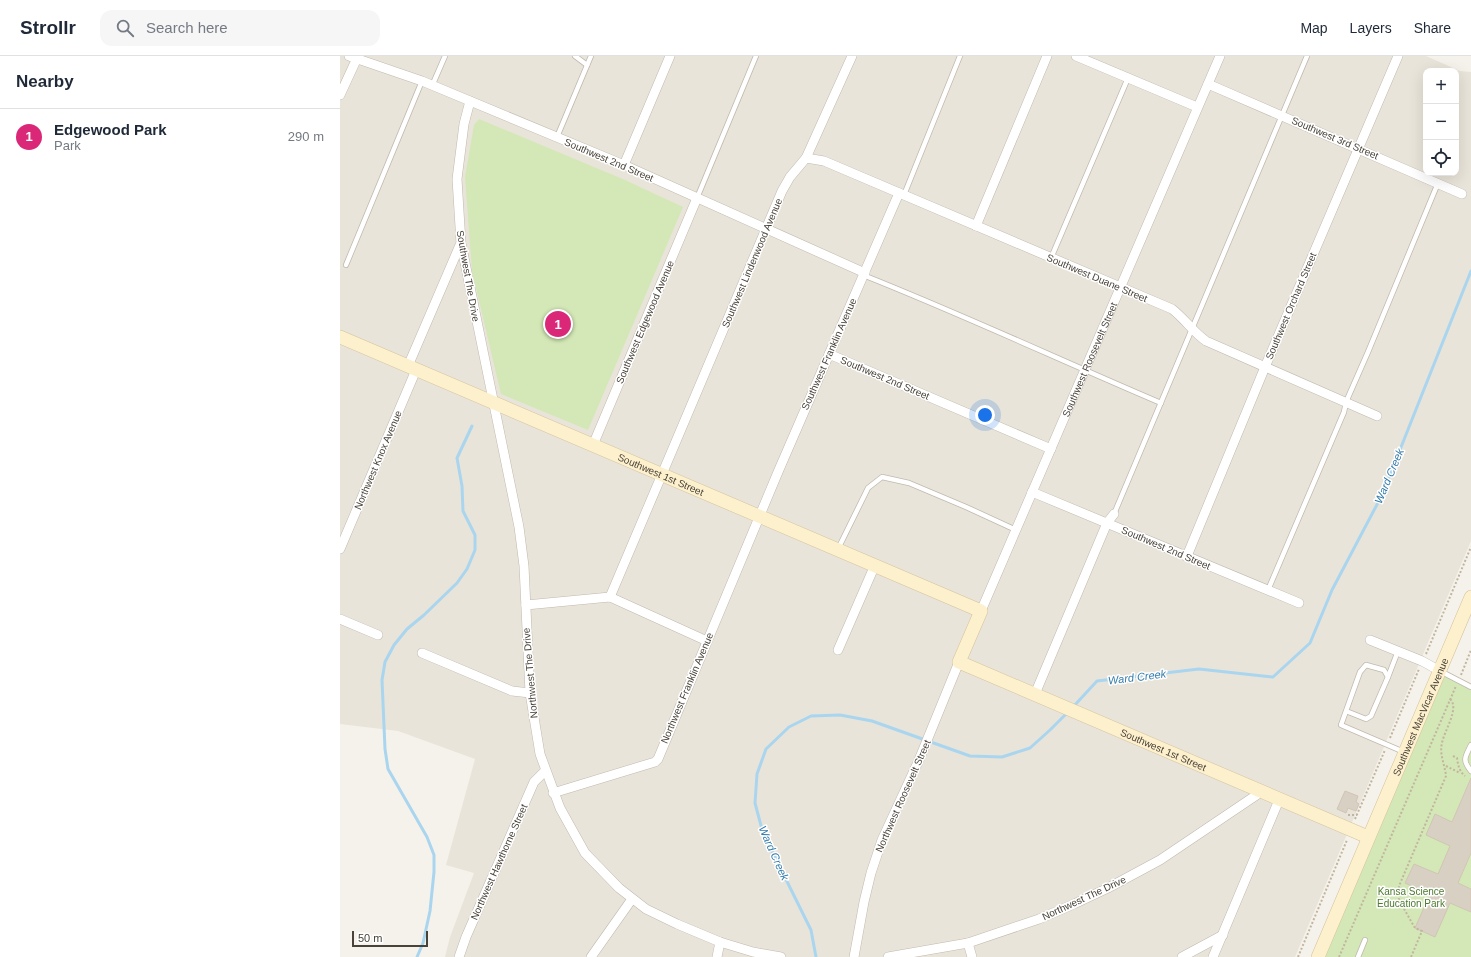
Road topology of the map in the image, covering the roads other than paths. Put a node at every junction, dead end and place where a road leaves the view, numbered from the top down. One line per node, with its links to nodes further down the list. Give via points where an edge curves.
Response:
1 (445, 56): 18 (lane)
2 (575, 56): 14 (lane)
3 (591, 56): 14 (lane)
4 (670, 56): 26 (street)
5 (756, 56): 30 (lane)
6 (852, 56): 25 (street, Southwest Lindenwood Avenue)
7 (960, 56): 28 (lane)
8 (1047, 56): 31 (street)
9 (1076, 56): 15 (street)
10 (1220, 56): 17 (street, Southwest Roosevelt Street)
11 (1307, 56): 22 (lane)
12 (1398, 56): 24 (street, Southwest Orchard Street)
13 (355, 57): 16 (street, Southwest 2nd Street); 19 (street)
14 (587, 65): 23 (lane)
15 (1128, 78): 21 (street); 34 (lane)
16 (422, 82): 18 (street, Southwest 2nd Street); 35 (lane)
17 (1208, 84): 21 (street, Southwest Roosevelt Street); 22 (street, Southwest 3rd Street)
18 (432, 86): 20 (street, Southwest 2nd Street)
19 (340, 95)
20 (470, 101): 23 (street, Southwest 2nd Street); 33 (street, Southwest The Drive, via 464,124 458,180)
21 (1197, 107): 37 (street, Southwest Roosevelt Street)
22 (1282, 116): 24 (street, Southwest 3rd Street); 38 (lane)
23 (557, 138): 26 (street, Southwest 2nd Street)
24 (1358, 148): 27 (street, Southwest 3rd Street); 41 (street, Southwest Orchard Street)
25 (806, 158): 28 (street, Southwest Duane Street, via 824,161); 32 (street, Southwest Lindenwood Avenue, via 782,191)
26 (624, 165): 30 (street, Southwest 2nd Street)
27 (1438, 183): 29 (street, Southwest 3rd Street); 44 (lane)
28 (902, 194): 31 (street, Southwest Duane Street); 36 (street, Southwest Franklin Avenue)
29 (1462, 194)
30 (697, 198): 32 (street, Southwest 2nd Street); 48 (street, Southwest Edgewood Avenue)
31 (976, 226): 34 (street, Southwest Duane Street)
32 (767, 229): 36 (street, Southwest 2nd Street); 50 (street, Southwest Lindenwood Avenue)
33 (461, 243): 42 (street, Northwest Knox Avenue); 45 (street, Southwest The Drive)
34 (1051, 258): 37 (street, Southwest Duane Street)
35 (346, 265)
36 (864, 274): 40 (street, Southwest Franklin Avenue); 43 (lane)
37 (1120, 287): 38 (street, Southwest Duane Street, via 1172,310); 43 (street, Southwest Roosevelt Street)
38 (1192, 330): 41 (street, Southwest Duane Street, via 1206,341); 46 (lane)
39 (340, 338): 42 (street, Southwest 1st Street)
40 (829, 354): 49 (street, Southwest 2nd Street); 53 (street, Southwest Franklin Avenue)
41 (1265, 367): 44 (street, Southwest Duane Street); 58 (street, Southwest Orchard Street)
42 (412, 368): 45 (street, Southwest 1st Street); 56 (street, Northwest Knox Avenue)
43 (1084, 370): 46 (lane); 49 (street, Southwest Roosevelt Street)
44 (1346, 402): 47 (street, Southwest Duane Street); 60 (lane)
45 (493, 403): 48 (street, Southwest 1st Street); 64 (street, Northwest The Drive, via 519,527)
46 (1161, 403): 52 (lane)
47 (1377, 416)
48 (593, 446): 50 (street, Southwest 1st Street)
49 (1050, 449): 51 (street, Southwest Roosevelt Street)
50 (662, 474): 53 (street, Southwest 1st Street); 61 (street, Southwest Lindenwood Avenue)
51 (1032, 492): 54 (street, Southwest 2nd Street); 55 (street, Southwest Roosevelt Street)
52 (1114, 514): 54 (street)
53 (760, 515): 57 (street, Southwest 1st Street); 69 (street, Northwest Franklin Avenue)
54 (1106, 523): 58 (street, Southwest 2nd Street); 78 (street)
55 (1016, 530): 57 (lane, via 909,483 882,477 868,488); 65 (street, Southwest Roosevelt Street)
56 (340, 549)
57 (838, 549): 59 (street, Southwest 1st Street)
58 (1187, 556): 60 (street, Southwest 2nd Street)
59 (875, 565): 65 (street, Southwest 1st Street); 70 (street)
60 (1268, 590): 63 (street, Southwest 2nd Street)
61 (610, 597): 64 (street); 69 (street)
62 (1471, 597): 74 (street, Southwest MacVicar Avenue)
63 (1299, 603)
64 (526, 605): 77 (street, Northwest The Drive)
65 (981, 611): 73 (street, Southwest Roosevelt Street)
66 (340, 619): 67 (street)
67 (378, 635)
68 (1370, 640): 71 (street)
69 (707, 641): 85 (street, Northwest Franklin Avenue, via 655,762)
70 (838, 650)
71 (1398, 651): 74 (street); 75 (lane)
72 (422, 653): 77 (street, via 512,691)
73 (959, 662): 78 (street, Southwest 1st Street); 97 (street, Northwest Roosevelt Street, via 936,721 882,840 871,872)
74 (1440, 671): 76 (lane); 81 (street, Southwest MacVicar Avenue)
75 (1388, 677): 79 (lane, via 1371,716 1366,719); 79 (lane, via 1384,670 1366,665 1360,672)
76 (1471, 687)
77 (530, 693): 82 (street, Northwest The Drive)
78 (1036, 694): 84 (street, Southwest 1st Street)
79 (1346, 711): 81 (lane, via 1341,725)
80 (1471, 745): 83 (lane, via 1465,757 1465,764)
81 (1405, 753): 87 (street, Southwest MacVicar Avenue)
82 (545, 771): 85 (street, Northwest The Drive); 93 (street, Northwest Hawthorne Street, via 532,787)
83 (1471, 771)
84 (1261, 792): 86 (street, Southwest 1st Street); 92 (street, Northwest The Drive, via 1160,860 1108,888 1039,919)
85 (553, 793): 88 (street, Northwest The Drive, via 585,853)
86 (1279, 800): 87 (street, Southwest 1st Street); 89 (street)
87 (1368, 837): 102 (street, Southwest MacVicar Avenue)
88 (632, 899): 91 (street, Northwest The Drive, via 646,909); 94 (street)
89 (1223, 935): 100 (street); 101 (street)
90 (1365, 940): 103 (lane)
91 (720, 942): 95 (street); 96 (street, Northwest The Drive)
92 (968, 943): 98 (street, Northwest The Drive); 99 (street)
93 (459, 957)
94 (592, 957)
95 (717, 957)
96 (780, 957)
97 (854, 957)
98 (888, 957)
99 (972, 957)
100 (1182, 957)
101 (1213, 957)
102 (1318, 957)
103 (1358, 957)

